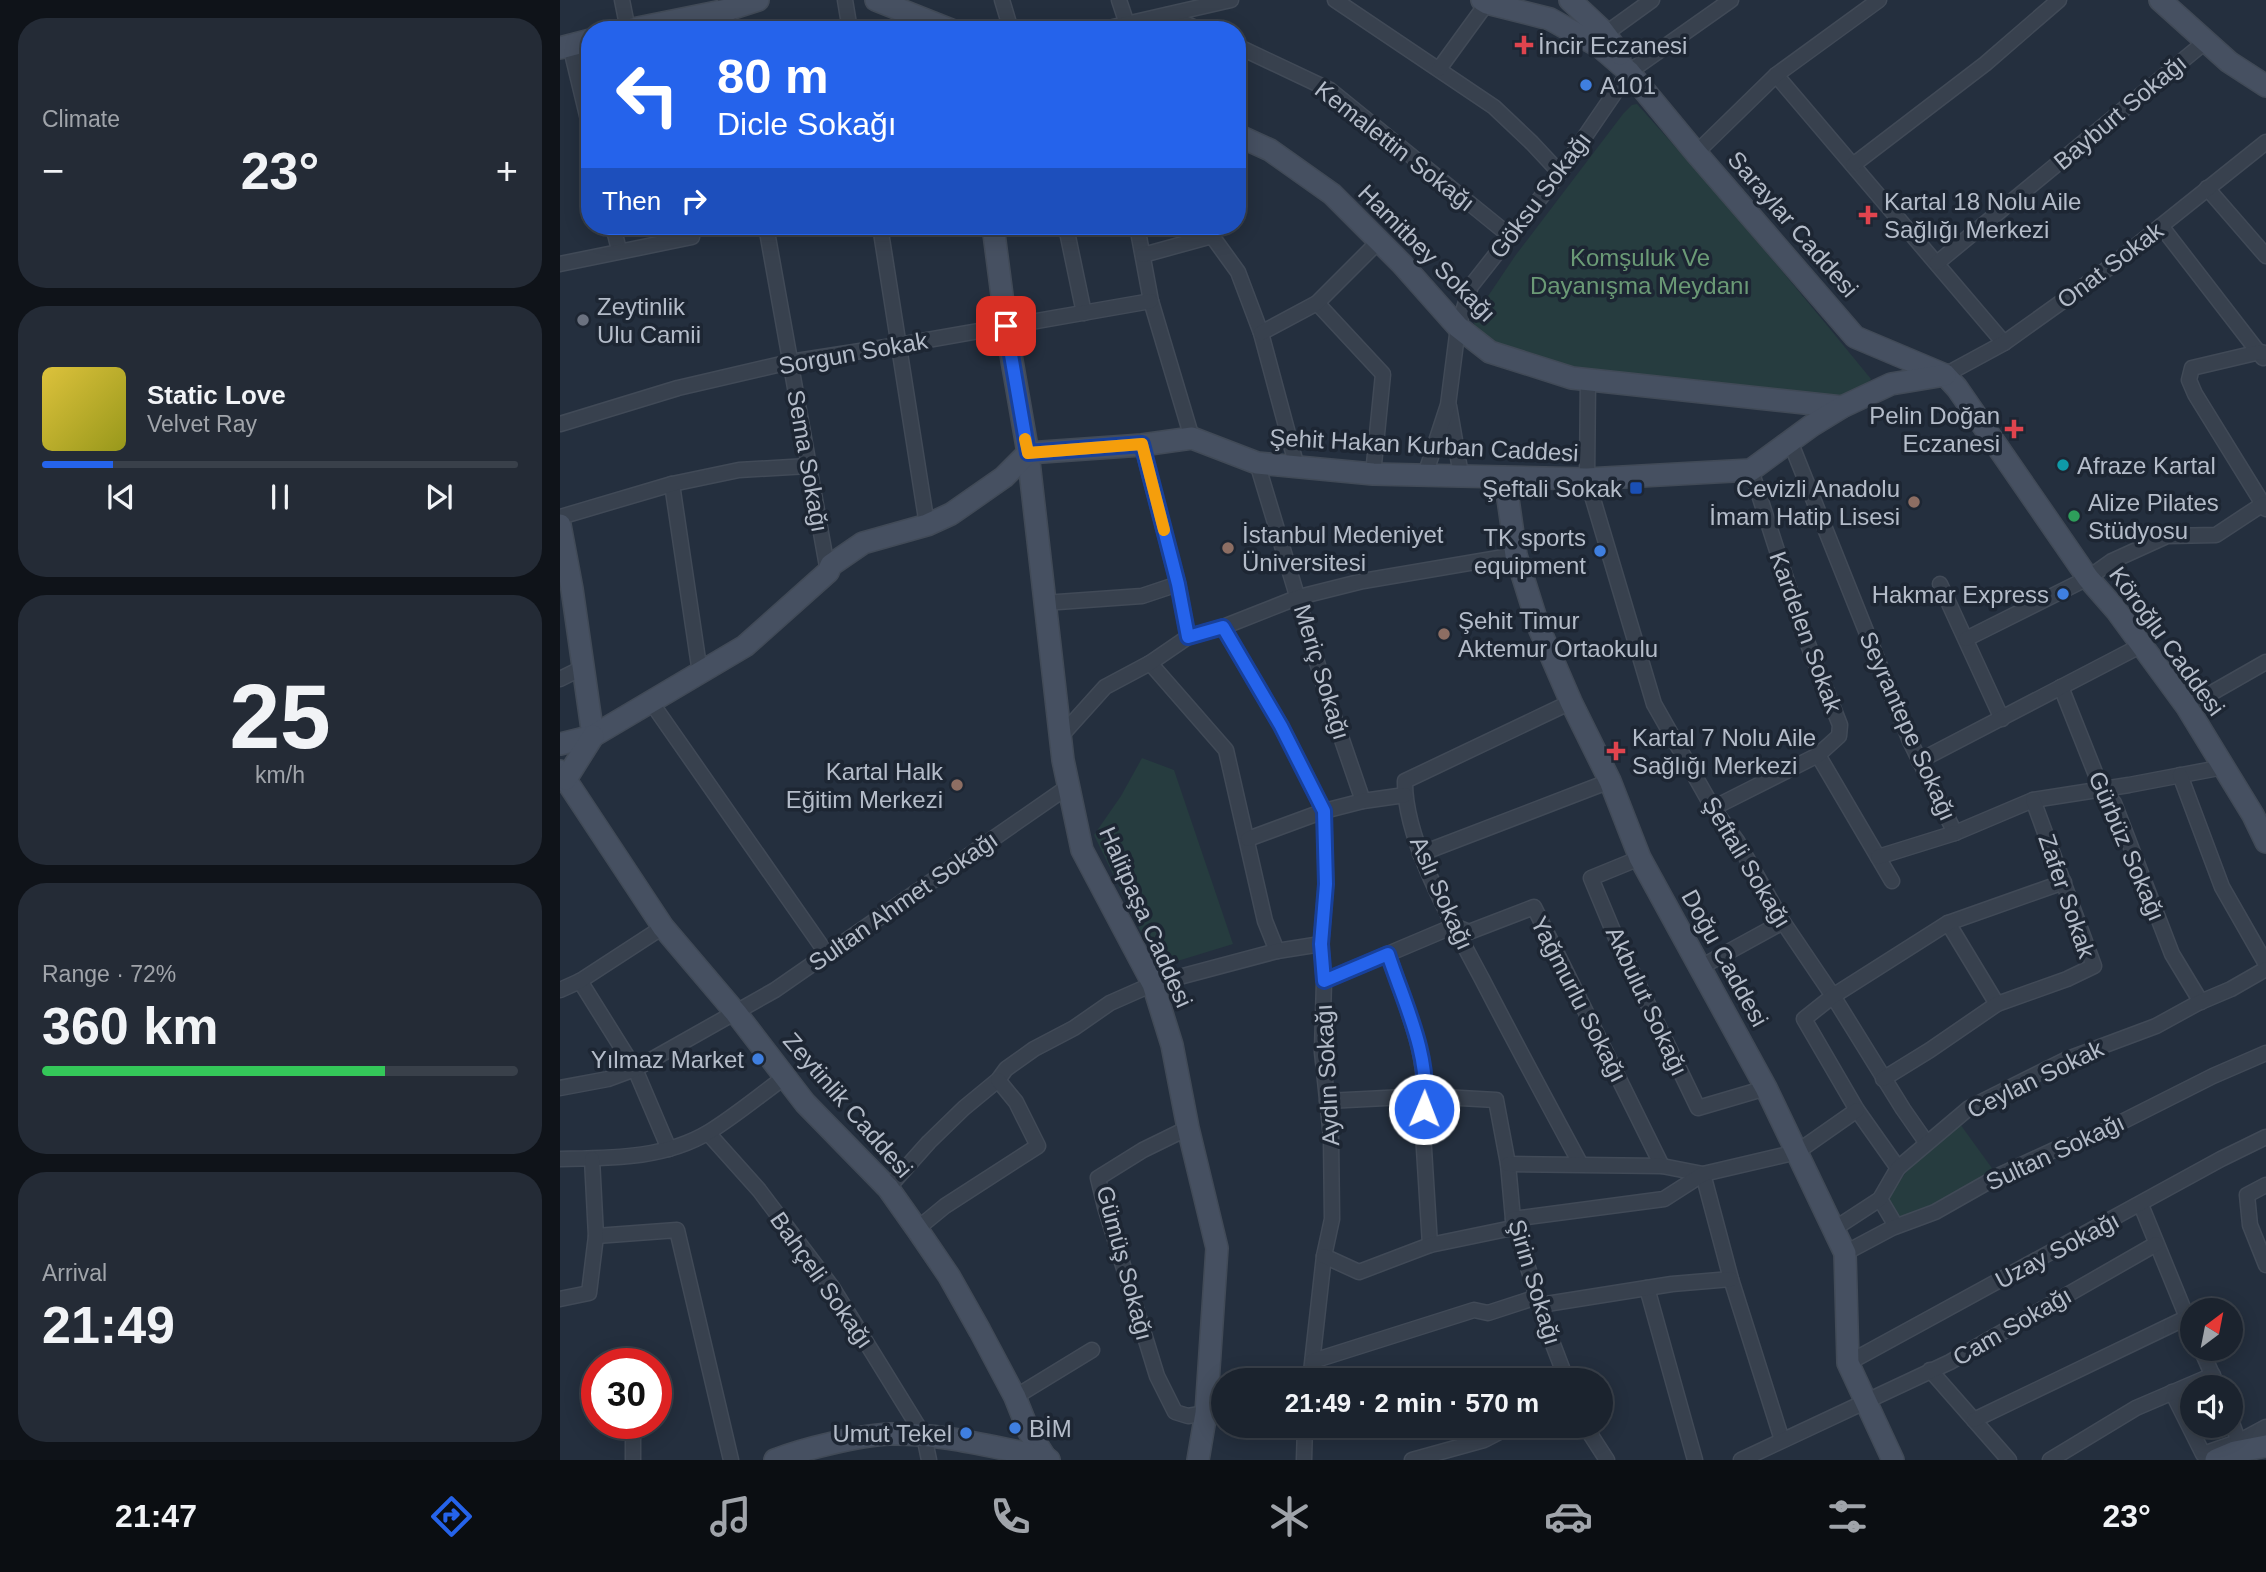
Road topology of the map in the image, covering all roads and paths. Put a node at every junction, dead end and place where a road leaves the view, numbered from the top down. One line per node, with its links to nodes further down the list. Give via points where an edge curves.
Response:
1 (622, 0): 20 (street)
2 (758, 0): 18 (street)
3 (845, 0): 22 (street)
4 (876, 0): 23 (street)
5 (1002, 0): 24 (street)
6 (1119, 0): 25 (street)
7 (1231, 0): 19 (street)
8 (1335, 0): 32 (street)
9 (1569, 0): 17 (street, via 1562,15); 28 (street, Saraylar Caddesi)
10 (1652, 0): 28 (street)
11 (1731, 0): 33 (street)
12 (1879, 0): 35 (street)
13 (2059, 0): 41 (street, via 1985,64)
14 (2160, 0): 29 (street)
15 (2176, 0): 34 (street, via 2232,51)
16 (1485, 2): 17 (street, Saraylar Caddesi); 32 (street)
17 (1541, 11): 33 (street, Saraylar Caddesi, via 1600,47)
18 (727, 13): 21 (street)
19 (1167, 15): 26 (street); 27 (street)
20 (626, 21)
21 (680, 21)
22 (848, 21)
23 (928, 21)
24 (1008, 21)
25 (1126, 21)
26 (1140, 21)
27 (1180, 21)
28 (1605, 34): 33 (street, Saraylar Caddesi)
29 (2205, 41): 37 (street); 57 (street, Bayburt Sokağı)
30 (573, 45): 36 (street)
31 (1246, 50): 51 (street, Kemalettin Sokağı, via 1330,90)
32 (1439, 69): 42 (street, via 1494,107)
33 (1629, 72): 40 (street, Saraylar Caddesi); 42 (street, Göksu Sokağı)
34 (2266, 74)
35 (1776, 75): 40 (street); 41 (street)
36 (581, 84)
37 (2266, 86)
38 (1246, 139): 53 (street, Hamitbey Sokağı, via 1270,150 1332,194)
39 (2266, 142): 43 (street, Onat Sokak)
40 (1696, 153): 69 (street, Saraylar Caddesi, via 1855,337)
41 (1853, 165): 57 (street)
42 (1560, 173): 51 (street, Göksu Sokağı)
43 (2207, 188): 44 (street, Onat Sokak); 56 (street)
44 (2161, 226): 65 (street, Onat Sokak); 67 (street)
45 (615, 235): 54 (street)
46 (768, 235): 68 (street, Sema Sokağı)
47 (881, 235): 66 (street)
48 (994, 235): 62 (street, Halitpaşa Caddesi)
49 (1068, 235): 61 (street)
50 (1139, 235): 55 (street)
51 (1510, 236): 63 (street, Göksu Sokağı, via 1471,286)
52 (692, 237): 54 (street)
53 (1379, 241): 60 (street); 63 (street, Hamitbey Sokağı)
54 (619, 250): 58 (street)
55 (1143, 255): 59 (street); 64 (street, via 1212,236 1238,272)
56 (2266, 256)
57 (1937, 263): 65 (street)
58 (560, 264)
59 (1151, 301): 61 (street, Sorgun Sokak); 74 (street)
60 (1317, 303): 64 (street); 82 (street, via 1383,374)
61 (1084, 313): 62 (street, Sorgun Sokak)
62 (1006, 326): 66 (street, Sorgun Sokak); 77 (street, Halitpaşa Caddesi)
63 (1458, 327): 70 (street, Hamitbey Sokağı, via 1490,352); 71 (street, Göksu Sokağı)
64 (1261, 333): 80 (street)
65 (2004, 343): 69 (street, Onat Sokak)
66 (899, 345): 68 (street, Sorgun Sokak); 91 (street)
67 (2264, 356): 88 (street, via 2192,368 2189,380)
68 (790, 362): 73 (street, Sorgun Sokak, via 678,388); 79 (street, Sema Sokağı)
69 (1945, 374): 72 (street, via 1891,384); 94 (street, Köroğlu Caddesi)
70 (1588, 380): 72 (street, Hamitbey Sokağı); 86 (street, Şeftali Sokağı)
71 (1448, 405): 83 (street, Göksu Sokağı); 84 (street, Göksu Sokağı)
72 (1842, 407): 75 (street)
73 (560, 424)
74 (1192, 438): 76 (street, Şehit Hakan Kurban Caddesi); 78 (street, Şehit Hakan Kurban Caddesi)
75 (1790, 441): 81 (street); 118 (street, Seyrantepe Sokağı)
76 (1142, 444): 77 (street, Şehit Hakan Kurban Caddesi); 95 (street)
77 (1028, 453): 91 (street, via 1004,477); 99 (street, Halitpaşa Caddesi)
78 (1257, 463): 80 (street, Şehit Hakan Kurban Caddesi); 98 (street, Meriç Sokağı)
79 (808, 466): 87 (street, via 739,470); 93 (street, Sema Sokağı)
80 (1297, 467): 82 (street, Şehit Hakan Kurban Caddesi)
81 (1751, 470): 86 (street, Şehit Hakan Kurban Caddesi); 117 (street, Kardelen Sokak, via 1804,634 1840,724 1839,736)
82 (1373, 474): 83 (street, Şehit Hakan Kurban Caddesi)
83 (1425, 475): 84 (street, Şehit Hakan Kurban Caddesi)
84 (1461, 475): 85 (street, Şehit Hakan Kurban Caddesi)
85 (1505, 478): 86 (street, Şehit Hakan Kurban Caddesi); 92 (street, Doğu Caddesi)
86 (1587, 479): 128 (street, Şeftali Sokağı, via 1654,704)
87 (672, 484): 89 (street); 107 (street)
88 (2265, 506): 94 (street, via 2216,535 2166,537 2112,561)
89 (560, 517)
90 (560, 525): 97 (street)
91 (927, 525): 93 (street, via 863,543)
92 (1516, 555): 98 (street, via 1363,581); 111 (street, Doğu Caddesi, via 1539,628)
93 (828, 572): 107 (street, via 746,646)
94 (2088, 578): 102 (street); 103 (street, Köroğlu Caddesi)
95 (1178, 584): 99 (street, via 1142,596); 101 (street)
96 (1940, 584): 102 (street)
97 (566, 591): 106 (street)
98 (1299, 597): 100 (street); 127 (street, Meriç Sokağı)
99 (1044, 603): 115 (street, Halitpaşa Caddesi)
100 (1223, 627): 101 (street); 129 (street, Aydın Sokağı)
101 (1188, 637): 105 (street)
102 (1966, 639): 113 (street)
103 (2142, 645): 109 (street); 112 (street, Köroğlu Caddesi)
104 (2266, 662): 112 (street)
105 (1150, 663): 115 (street, via 1105,687); 132 (street, via 1226,750)
106 (582, 668): 108 (street); 114 (street)
107 (700, 673): 110 (street)
108 (560, 679)
109 (2061, 687): 113 (street); 124 (street, Gürbüz Sokağı)
110 (651, 702): 114 (street); 145 (street)
111 (1571, 702): 122 (street, Doğu Caddesi); 125 (street, via 1405,781)
112 (2187, 707): 119 (street, Köroğlu Caddesi)
113 (2002, 719): 118 (street)
114 (593, 736): 116 (street); 120 (street)
115 (1060, 737): 123 (street, Halitpaşa Caddesi)
116 (560, 744)
117 (1818, 755): 128 (street, Kardelen Sokak); 135 (street)
118 (1919, 761): 131 (street, Seyrantepe Sokağı)
119 (2224, 768): 121 (street, Seyrantepe Sokağı); 130 (street, Köroğlu Caddesi)
120 (563, 775): 142 (street, Zeytinlik Caddesi)
121 (2180, 775): 124 (street, Seyrantepe Sokağı); 147 (street, via 2222,887)
122 (1610, 781): 134 (street); 136 (street, Doğu Caddesi)
123 (1069, 786): 145 (street, Sultan Ahmet Sokağı); 151 (street, Halitpaşa Caddesi, via 1082,850)
124 (2102, 790): 126 (street, Seyrantepe Sokağı); 154 (street, Gürbüz Sokağı, via 2114,803 2172,954)
125 (1405, 795): 127 (street); 134 (street, Aslı Sokağı)
126 (2034, 800): 131 (street, Seyrantepe Sokağı); 138 (street, Zafer Sokak)
127 (1363, 801): 129 (street)
128 (1713, 808): 139 (street, Şeftali Sokağı)
129 (1324, 811): 132 (street); 143 (street, Aydın Sokağı, via 1326,884)
130 (2260, 811): 133 (street, Köroğlu Caddesi)
131 (1955, 833): 135 (street)
132 (1248, 839): 144 (street, via 1265,921)
133 (2266, 842)
134 (1420, 854): 141 (street, Aslı Sokağı)
135 (1878, 857): 137 (street)
136 (1640, 858): 148 (street, Doğu Caddesi); 163 (street, Akbulut Sokağı, via 1591,878 1698,1108)
137 (1892, 881)
138 (2064, 882): 140 (street); 155 (street, Zafer Sokak, via 2094,966)
139 (1783, 922): 148 (street); 153 (street, Şeftali Sokağı)
140 (1948, 923): 153 (street); 155 (street)
141 (1454, 926): 146 (street); 175 (street, Aslı Sokağı); 177 (street, Yağmurlu Sokağı, via 1469,932 1534,907)
142 (663, 927): 149 (street); 156 (street, Zeytinlik Caddesi)
143 (1321, 944): 144 (street); 150 (street, Aydın Sokağı)
144 (1277, 951): 151 (street)
145 (827, 954): 156 (street, Sultan Ahmet Sokağı)
146 (1388, 954): 150 (street); 164 (street, via 1423,1059)
147 (2266, 966): 154 (street, Ceylan Sokak)
148 (1699, 968): 163 (street, Doğu Caddesi)
149 (580, 981): 152 (street); 158 (street)
150 (1324, 981): 165 (street, Aydın Sokağı, via 1322,1052)
151 (1153, 984): 161 (street, via 1110,1003 1034,1049); 167 (street, Halitpaşa Caddesi)
152 (560, 990)
153 (1833, 996): 160 (street, Şeftali Sokağı); 166 (street, via 1804,1018)
154 (2201, 1002): 170 (street, Ceylan Sokak, via 2156,1026 2065,1060 1969,1108)
155 (1997, 1004): 160 (street, Zafer Sokak)
156 (736, 1013): 158 (street, Sultan Ahmet Sokağı); 159 (street, Zeytinlik Caddesi)
157 (2266, 1053): 185 (street, Sultan Sokağı)
158 (635, 1069): 162 (street, Sultan Ahmet Sokağı); 171 (street)
159 (785, 1077): 168 (street); 181 (street, Zeytinlik Caddesi)
160 (1883, 1079): 170 (street, Şeftali Sokağı)
161 (998, 1080): 181 (street, via 929,1142); 186 (street, via 1016,1101 1038,1146)
162 (560, 1088)
163 (1766, 1088): 172 (street, Doğu Caddesi)
164 (1426, 1096): 165 (street, Şirin Sokağı); 176 (street, Şirin Sokağı, via 1496,1100); 190 (street, via 1422,1117)
165 (1327, 1101): 192 (street, Aydın Sokağı, via 1332,1219)
166 (1857, 1110): 172 (street); 178 (street)
167 (1188, 1128): 210 (street, Halitpaşa Caddesi, via 1217,1248); 210 (street, Gümüş Sokağı, via 1098,1178 1157,1376 1175,1412 1188,1416)
168 (708, 1133): 171 (street); 213 (street, Bahçeli Sokağı, via 759,1190 832,1287)
169 (2266, 1137): 183 (street, Uzay Sokağı)
170 (1926, 1142): 178 (street, Ceylan Sokak)
171 (669, 1149): 173 (street)
172 (1797, 1152): 179 (street); 187 (street, Doğu Caddesi)
173 (592, 1159): 174 (street); 188 (street)
174 (560, 1160)
175 (1580, 1163): 176 (street); 177 (street)
176 (1508, 1164): 184 (street, Şirin Sokağı)
177 (1662, 1166): 179 (street)
178 (1898, 1168): 182 (street, Ceylan Sokak)
179 (1703, 1174): 184 (street, via 1664,1199); 194 (street)
180 (2266, 1185): 193 (street, via 2247,1195 2250,1225)
181 (888, 1188): 186 (street, Zeytinlik Caddesi)
182 (1881, 1199): 185 (street); 187 (street, Ceylan Sokak)
183 (2141, 1205): 189 (street); 202 (street, Uzay Sokağı)
184 (1515, 1223): 190 (street); 197 (street, Şirin Sokağı)
185 (1896, 1227): 191 (street, Sultan Sokağı)
186 (917, 1228): 208 (street, Zeytinlik Caddesi, via 949,1276)
187 (1834, 1229): 191 (street, Doğu Caddesi)
188 (596, 1236): 196 (street, via 589,1293); 225 (street, via 677,1230)
189 (2156, 1244): 198 (street); 205 (street, Cam Sokağı)
190 (1430, 1245): 192 (street, via 1359,1272)
191 (1845, 1253): 202 (street, Doğu Caddesi)
192 (1324, 1256): 201 (street, Aydın Sokağı)
193 (2266, 1265)
194 (1731, 1279): 195 (street); 219 (street)
195 (1647, 1288): 197 (street); 232 (street)
196 (560, 1299)
197 (1539, 1301): 201 (street, via 1488,1313 1474,1310); 204 (street, Şirin Sokağı)
198 (2180, 1303)
199 (2180, 1321): 211 (street)
200 (1092, 1350): 208 (street)
201 (1313, 1361): 203 (street, Aydın Sokağı)
202 (1849, 1363): 209 (street, Doğu Caddesi)
203 (1312, 1368)
204 (1562, 1368)
205 (1930, 1370): 209 (street, Cam Sokağı); 211 (street)
206 (2180, 1390): 207 (street)
207 (2172, 1392): 220 (street, via 2203,1454); 236 (street, via 2136,1408)
208 (1015, 1397): 223 (street, Zeytinlik Caddesi)
209 (1864, 1401): 219 (street, Cam Sokağı); 234 (street, Doğu Caddesi)
210 (1206, 1413): 228 (street, Halitpaşa Caddesi)
211 (1974, 1420): 235 (street)
212 (2266, 1427): 220 (street)
213 (924, 1436): 222 (street, via 888,1434); 223 (street); 227 (street, Bahçeli Sokağı)
214 (1305, 1438): 229 (street)
215 (1488, 1438): 230 (street)
216 (1593, 1438): 231 (street)
217 (2238, 1438): 220 (street)
218 (633, 1439): 224 (street)
219 (1782, 1440): 233 (street, Cam Sokağı)
220 (2241, 1446): 221 (street); 237 (street)
221 (2266, 1446)
222 (832, 1452): 226 (street)
223 (1047, 1458)
224 (633, 1460)
225 (730, 1460)
226 (775, 1460)
227 (929, 1460)
228 (1198, 1460)
229 (1304, 1460)
230 (1412, 1460)
231 (1607, 1460)
232 (1695, 1460)
233 (1741, 1460)
234 (1893, 1460)
235 (2010, 1460)
236 (2050, 1460)
237 (2216, 1460)

